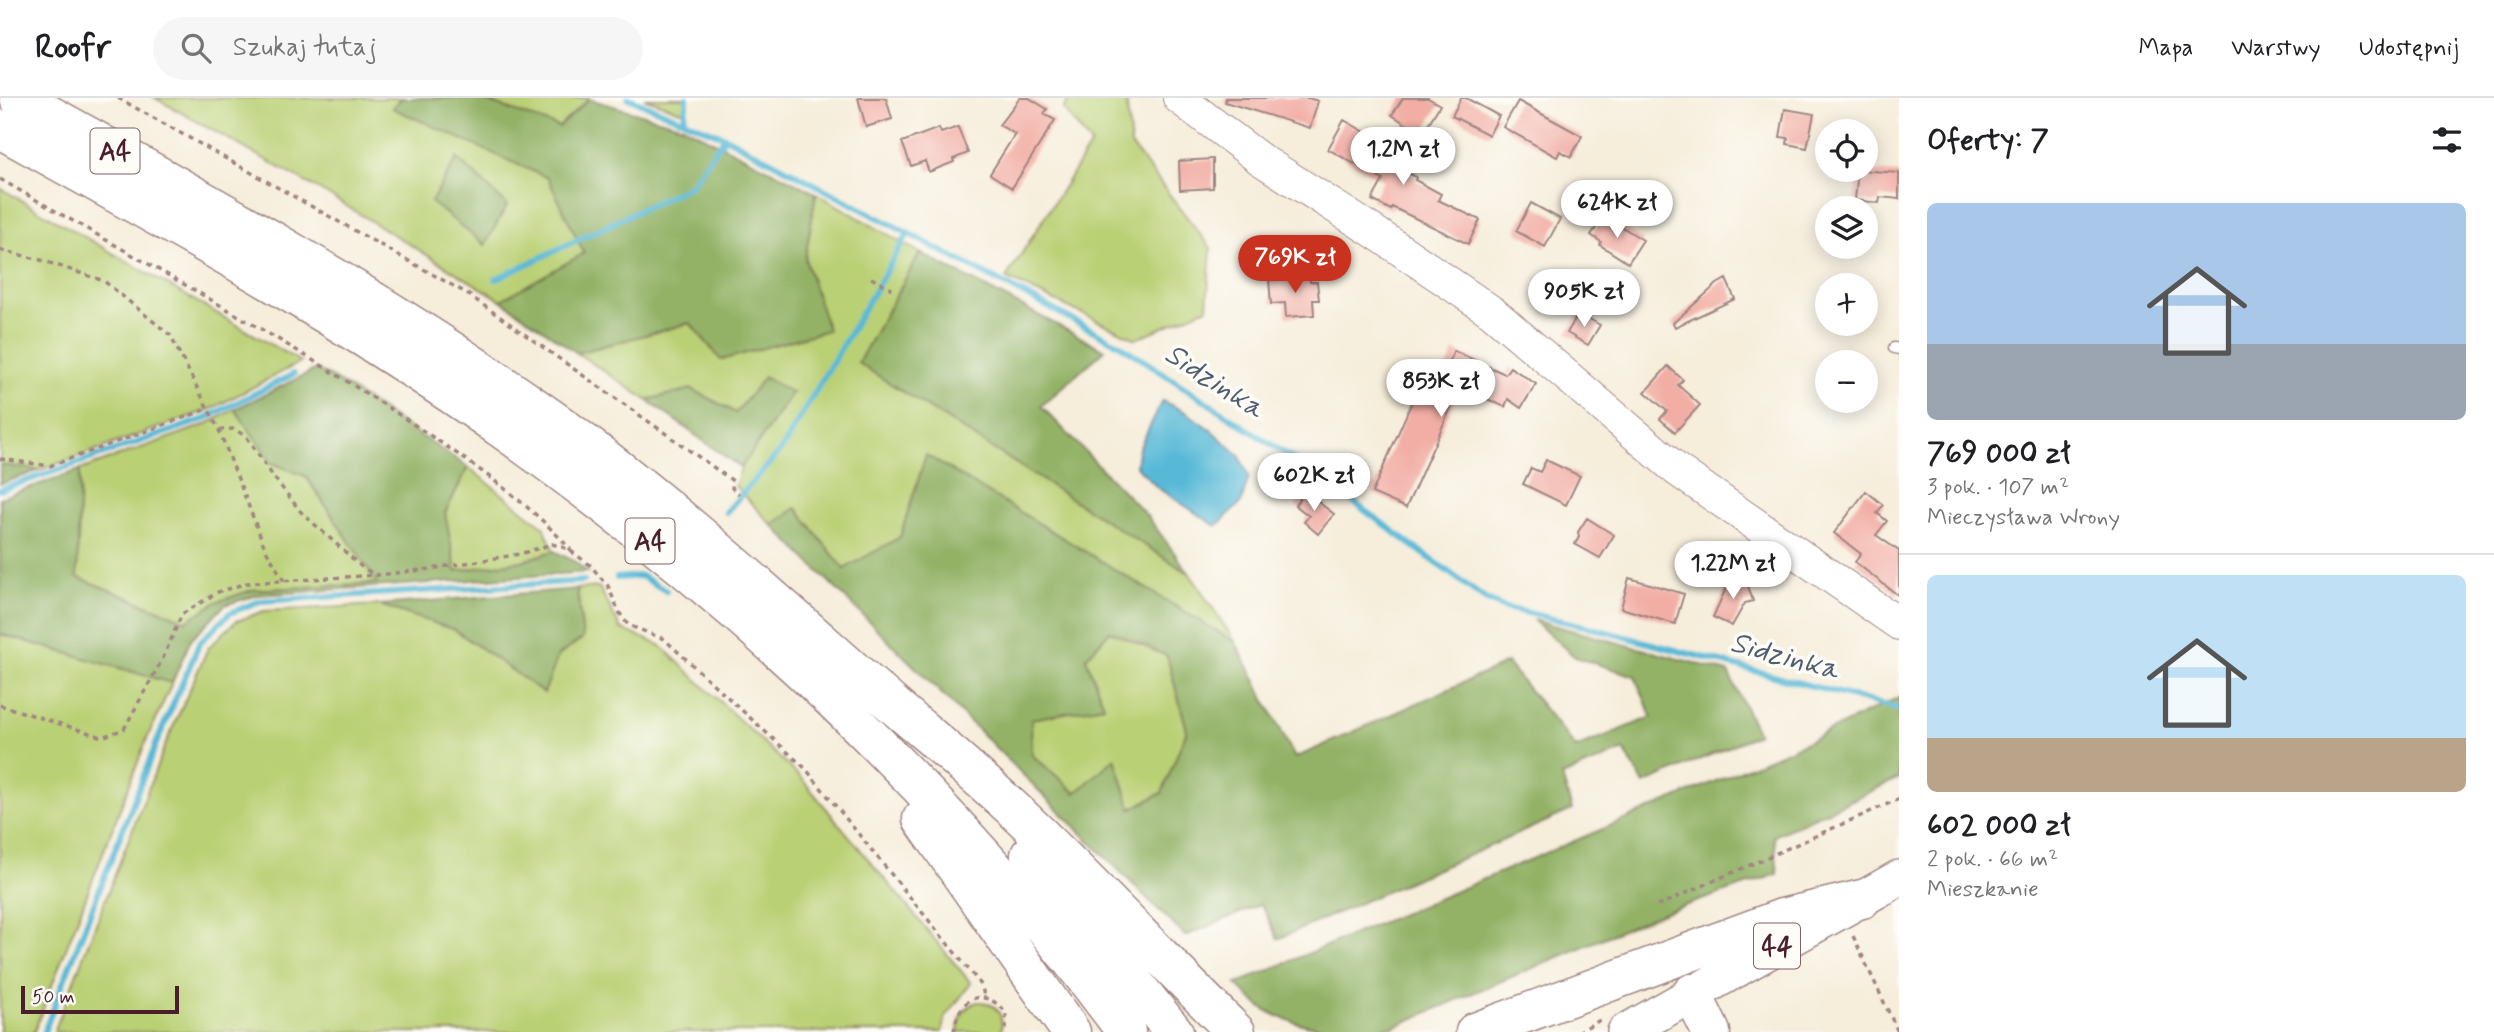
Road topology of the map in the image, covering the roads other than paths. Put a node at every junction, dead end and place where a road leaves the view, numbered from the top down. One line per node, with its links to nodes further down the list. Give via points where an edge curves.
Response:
1 (19, 98): 5 (highway, A4, via 277,243 493,379 663,504)
2 (1179, 98): 4 (street, via 1260,159 1492,312 1677,470)
3 (0, 129): 6 (highway, A4, via 255,273 500,428 685,569)
4 (1899, 624)
5 (858, 674): 10 (highway, via 1025,820); 13 (highway, A4, via 1032,857)
6 (849, 715): 11 (highway); 12 (highway, A4, via 1006,883)
7 (1899, 878): 8 (main road, 44)
8 (1861, 899): 9 (main road, 44); 15 (highway, via 1782,918)
9 (1692, 993): 16 (main road, 44); 17 (highway)
10 (1227, 1023): 14 (highway)
11 (1071, 1032)
12 (1126, 1032)
13 (1174, 1032)
14 (1251, 1032)
15 (1475, 1032)
16 (1625, 1032)
17 (1711, 1032)

